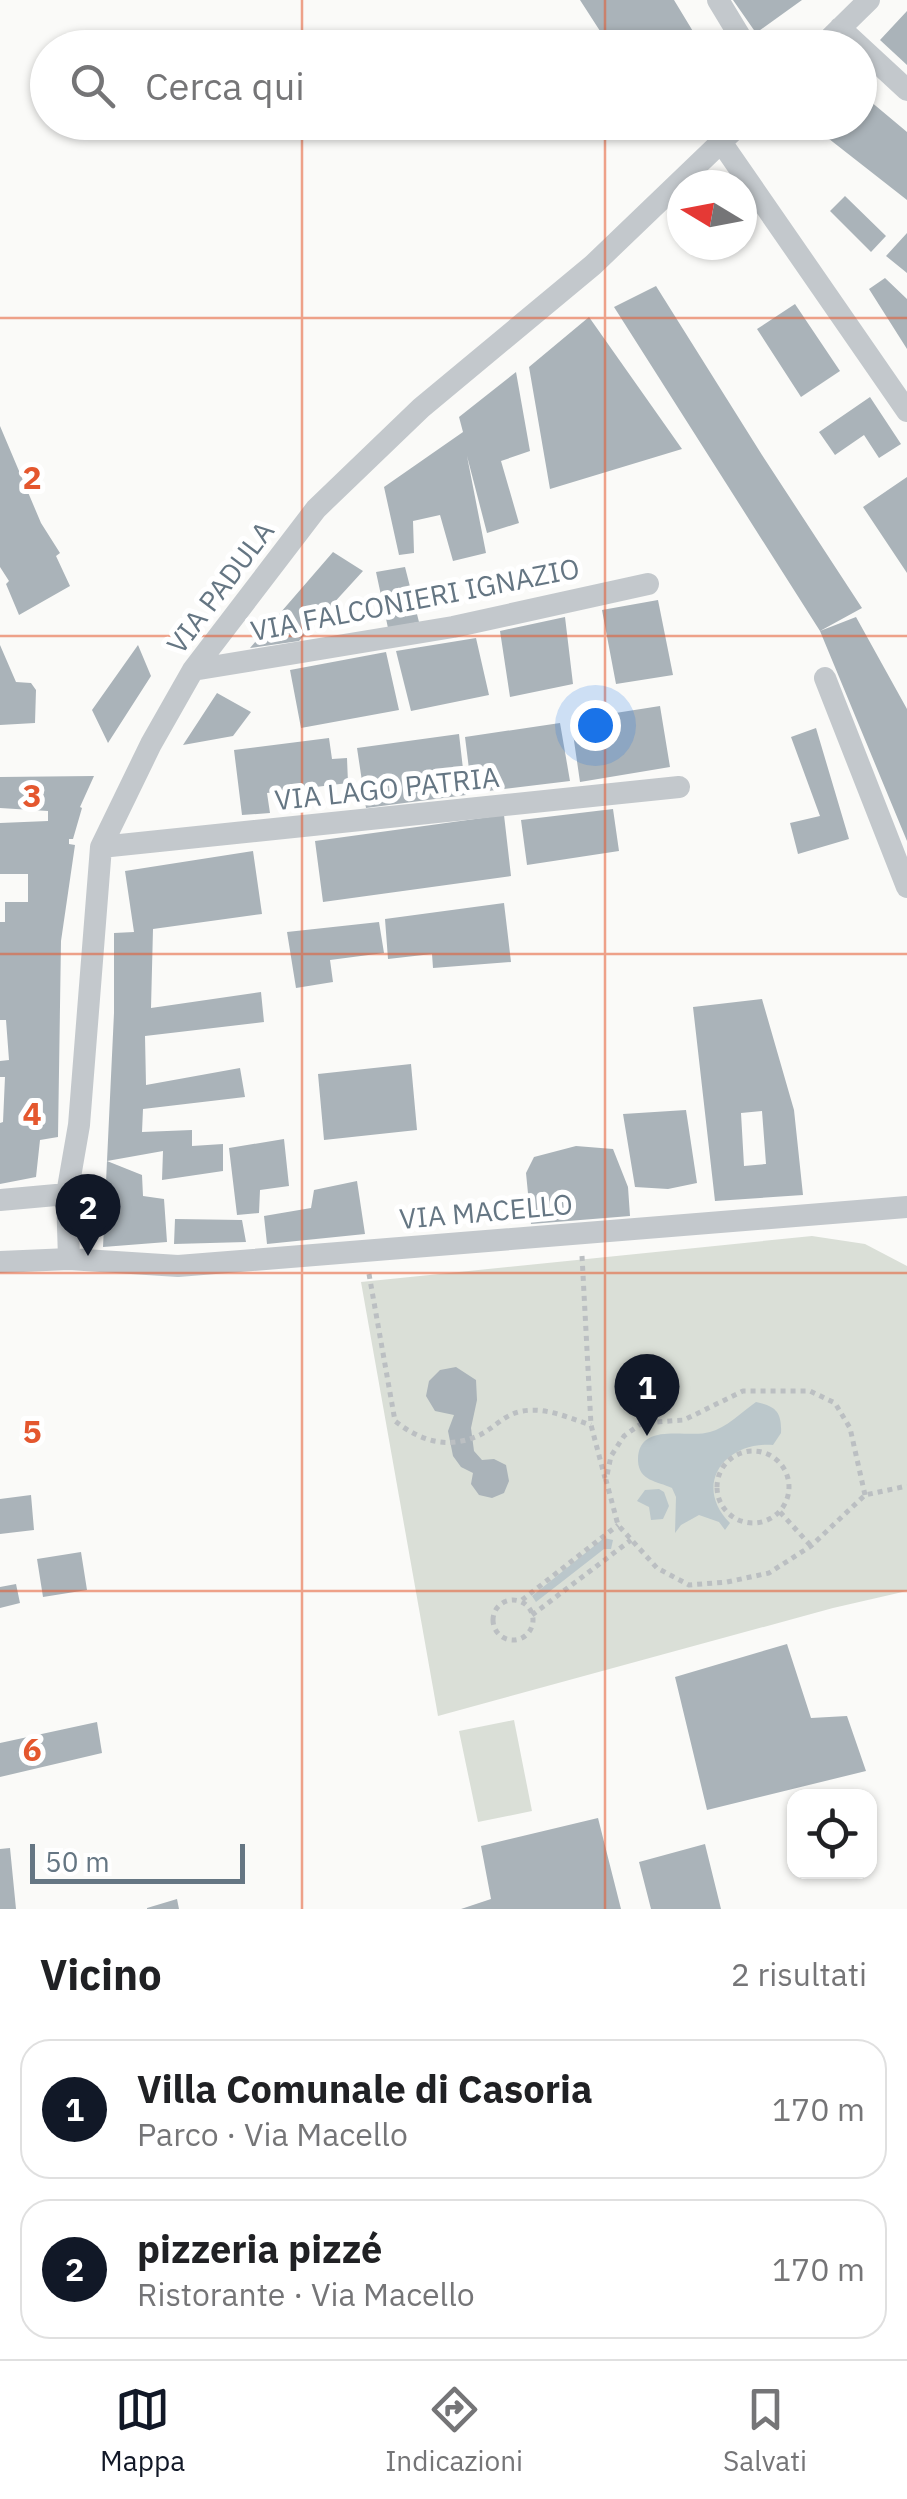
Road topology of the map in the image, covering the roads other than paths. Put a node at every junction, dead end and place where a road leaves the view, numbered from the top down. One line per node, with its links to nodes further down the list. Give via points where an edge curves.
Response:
1 (718, 0): 4 (street)
2 (869, 0): 3 (street)
3 (840, 28)
4 (736, 30)
5 (877, 62): 6 (street)
6 (907, 90)
7 (721, 142): 8 (street); 10 (street, VIA PADULA, via 593,265 421,408 316,509)
8 (907, 411)
9 (648, 584): 10 (street, VIA FALCONIERI IGNAZIO, via 453,627)
10 (193, 670): 13 (street, VIA PADULA)
11 (825, 678): 14 (street)
12 (679, 788): 13 (street, VIA LAGO PATRIA)
13 (101, 848): 15 (street, VIA PADULA, via 80,1125)
14 (907, 888)
15 (67, 1194): 16 (street); 18 (street, VIA PADULA)
16 (0, 1200)
17 (907, 1207): 18 (street, VIA MACELLO, via 178,1266)
18 (69, 1259): 19 (street, VIA MACELLO)
19 (0, 1262)

